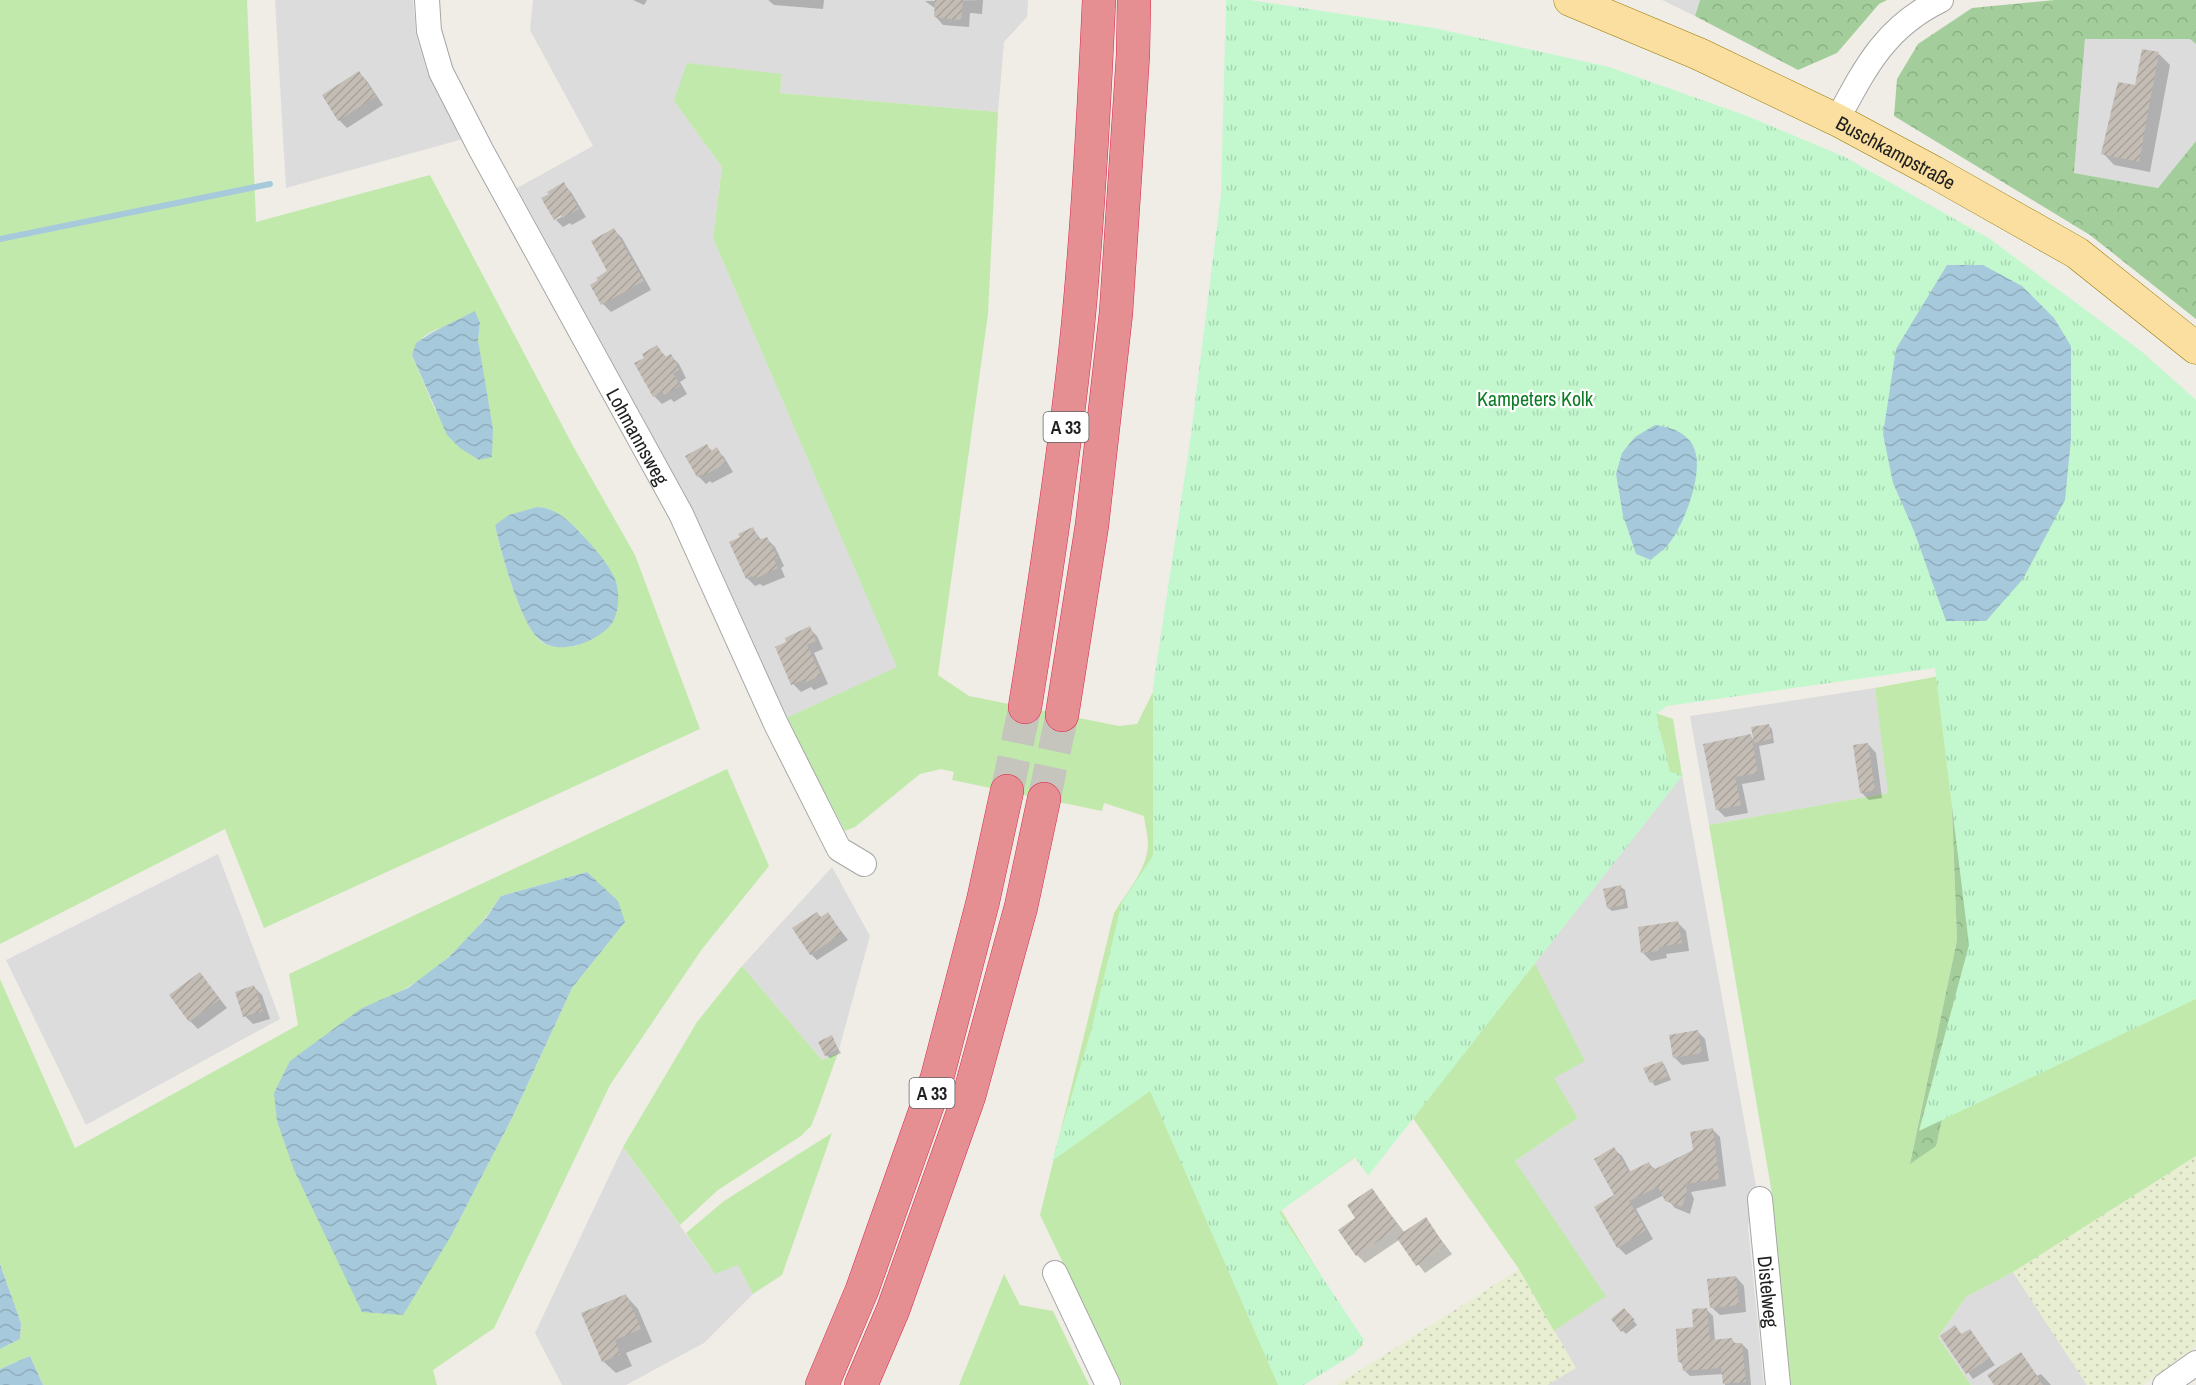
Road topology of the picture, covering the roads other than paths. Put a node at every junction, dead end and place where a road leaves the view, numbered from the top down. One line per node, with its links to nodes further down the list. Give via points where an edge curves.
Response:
1 (427, 0): 12 (street, Lohmannsweg, via 429,31 441,72 681,514 776,724 838,849)
2 (1099, 0): 8 (highway, A 33, via 1093,145 1077,335 1054,524)
3 (1134, 0): 9 (highway, A 33, via 1116,313 1092,525)
4 (1570, 0): 6 (main road, Buschkampstraße, via 1699,54)
5 (1941, 0): 6 (street, via 1911,16 1886,41)
6 (1837, 120): 7 (main road, Buschkampstraße, via 2077,253)
7 (2196, 348)
8 (1025, 707)
9 (1062, 715)
10 (1007, 791): 16 (highway, A 33, via 937,1078 862,1290)
11 (1044, 799): 17 (highway, A 33, via 1021,907 969,1096 893,1310)
12 (864, 864)
13 (1760, 1199): 19 (street, Distelweg)
14 (1055, 1273): 18 (street)
15 (2196, 1363): 20 (street)
16 (822, 1385)
17 (861, 1385)
18 (1107, 1385)
19 (1778, 1385)
20 (2165, 1385)

